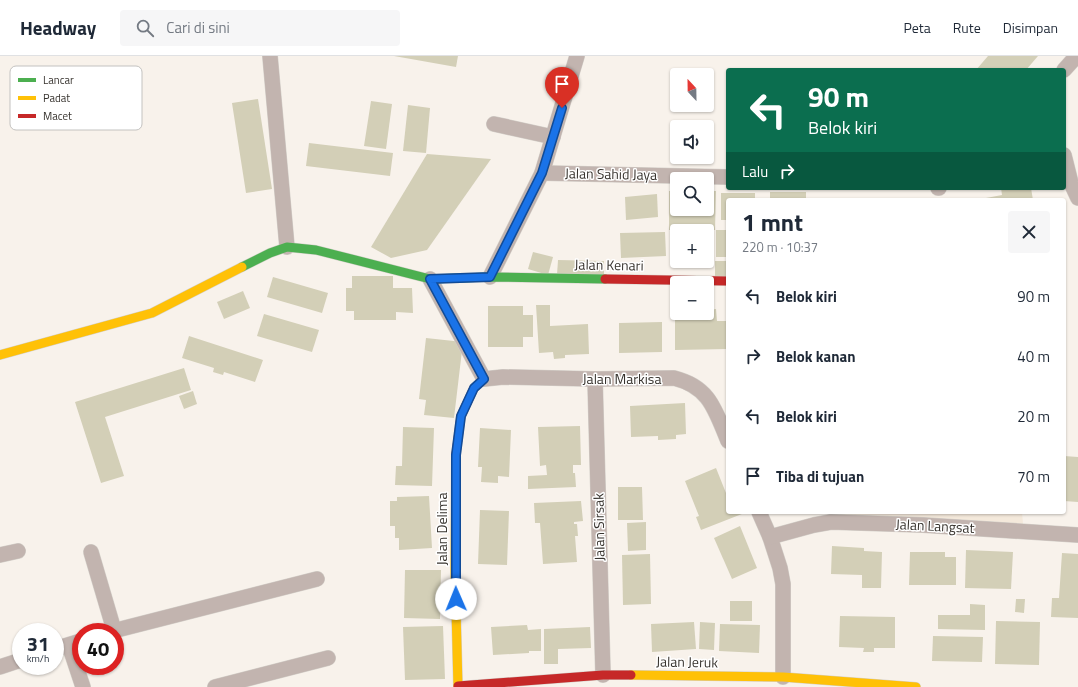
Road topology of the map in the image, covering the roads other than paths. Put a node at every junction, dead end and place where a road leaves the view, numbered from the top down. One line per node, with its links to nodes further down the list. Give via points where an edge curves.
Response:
1 (270, 56): 11 (street)
2 (577, 56): 6 (street)
3 (1078, 58): 4 (street)
4 (1066, 68)
5 (494, 124): 6 (street)
6 (553, 137): 8 (street)
7 (1066, 163): 10 (street)
8 (542, 173): 9 (street, Jalan Sahid Jaya); 12 (street)
9 (726, 177)
10 (1078, 198)
11 (287, 247): 13 (street, Jalan Kenari, via 316,250); 15 (street, via 270,252 152,313)
12 (490, 277): 13 (street, Jalan Kenari); 14 (street, Jalan Kenari)
13 (430, 279): 16 (street)
14 (726, 281)
15 (0, 355)
16 (484, 379): 17 (street, Jalan Markisa); 34 (street, Jalan Delima, via 474,388 461,416 456,455)
17 (595, 379): 18 (street, Jalan Markisa, via 674,378 686,381 697,387 712,405); 32 (street, Jalan Sirsak)
18 (726, 436)
19 (760, 514): 21 (street)
20 (1078, 534): 21 (street, Jalan Langsat, via 831,522)
21 (770, 537): 33 (street, via 783,584)
22 (18, 550): 24 (street)
23 (91, 552): 26 (street)
24 (0, 555)
25 (317, 579): 27 (street)
26 (109, 623)
27 (124, 628)
28 (68, 645): 35 (street)
29 (328, 658): 36 (street)
30 (12, 663): 31 (street)
31 (0, 667)
32 (602, 675): 33 (street, Jalan Jeruk); 34 (street, Jalan Jeruk)
33 (783, 677): 37 (street, Jalan Jeruk)
34 (458, 686)
35 (83, 687)
36 (215, 687)
37 (916, 687)

